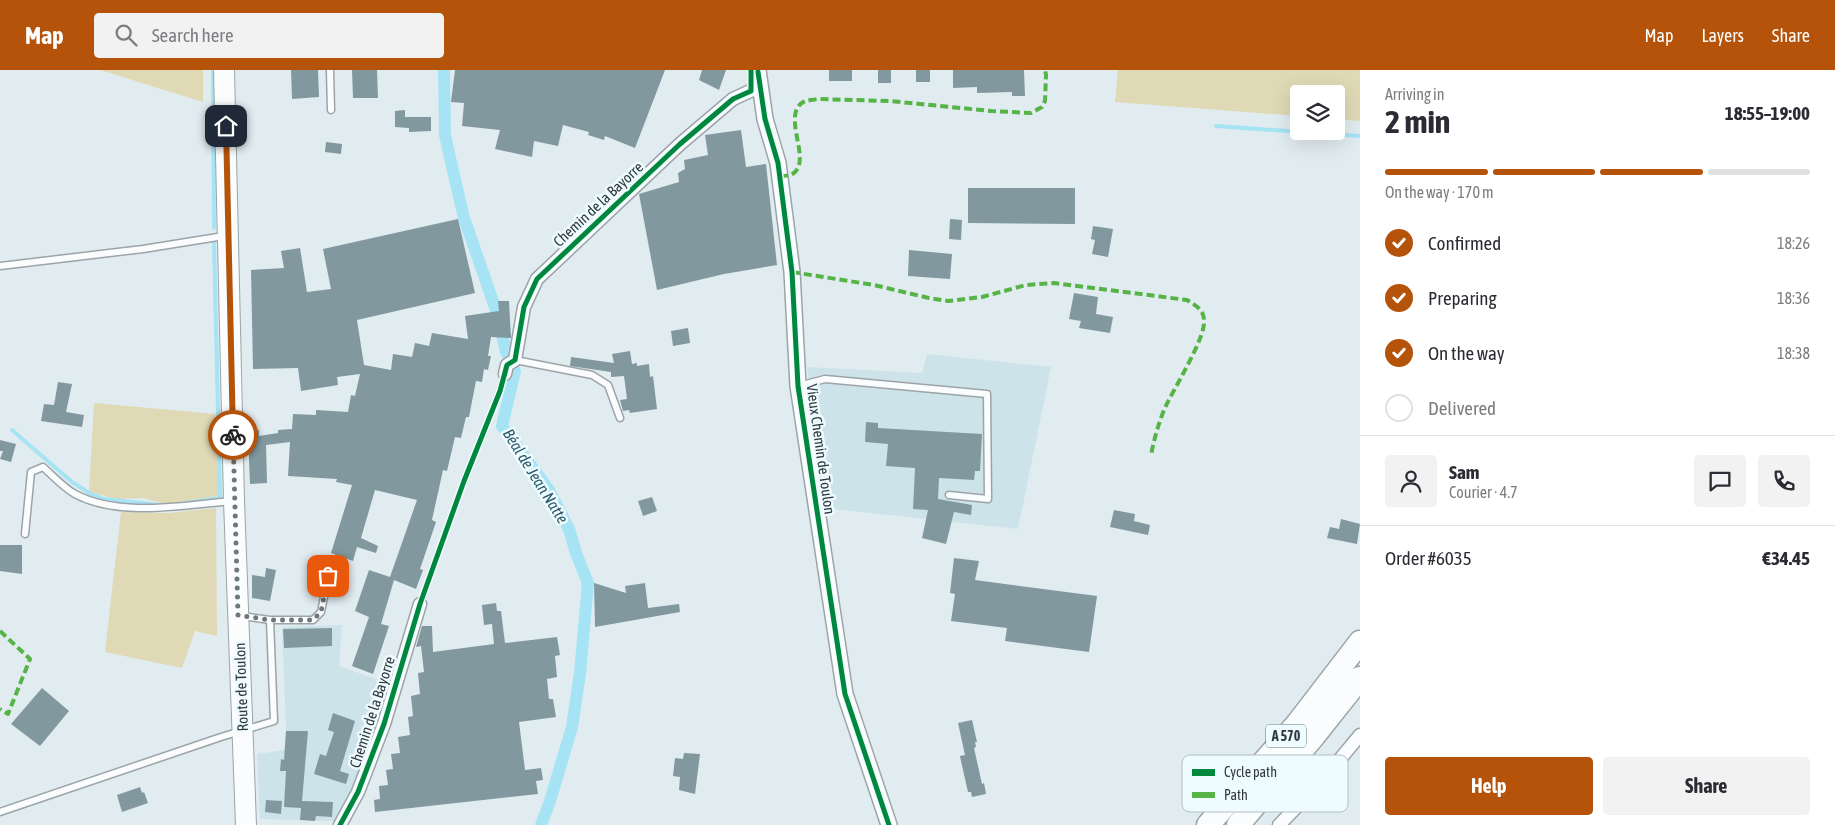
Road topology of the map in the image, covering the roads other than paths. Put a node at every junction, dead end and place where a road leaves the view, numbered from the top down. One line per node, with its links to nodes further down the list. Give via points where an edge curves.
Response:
1 (224, 70): 6 (main road, Route de Toulon)
2 (330, 70): 5 (lane)
3 (758, 70): 4 (street, Vieux Chemin de Toulon)
4 (759, 87): 8 (street, Chemin de la Bayorre, via 733,99 680,144 537,279 524,307); 9 (street, Vieux Chemin de Toulon, via 778,163 791,262)
5 (331, 110)
6 (229, 236): 7 (lane); 12 (main road, Route de Toulon)
7 (0, 266)
8 (510, 365): 10 (lane, via 592,376 608,385)
9 (798, 386): 11 (lane, via 826,379 987,394 988,499); 31 (street, Vieux Chemin de Toulon, via 845,694)
10 (620, 418)
11 (949, 495)
12 (234, 501): 13 (lane, via 150,508 106,505 75,494 42,467 31,472); 16 (main road, Route de Toulon)
13 (25, 534)
14 (328, 576): 17 (lane, via 321,612 313,620)
15 (420, 604): 30 (street, Chemin de la Bayorre, via 384,724 358,792)
16 (238, 615): 17 (lane); 20 (main road, Route de Toulon)
17 (270, 620): 20 (lane, via 274,721)
18 (1360, 642): 22 (highway, A 570)
19 (1360, 678): 23 (highway, A 570)
20 (243, 730): 25 (lane); 29 (main road, Route de Toulon)
21 (1360, 735): 24 (street)
22 (1270, 755)
23 (1298, 755)
24 (1343, 755)
25 (0, 812)
26 (1219, 812): 32 (highway, A 570)
27 (1249, 812): 33 (highway, A 570)
28 (1292, 812): 34 (street)
29 (246, 825)
30 (340, 825)
31 (889, 825)
32 (1208, 825)
33 (1238, 825)
34 (1280, 825)

